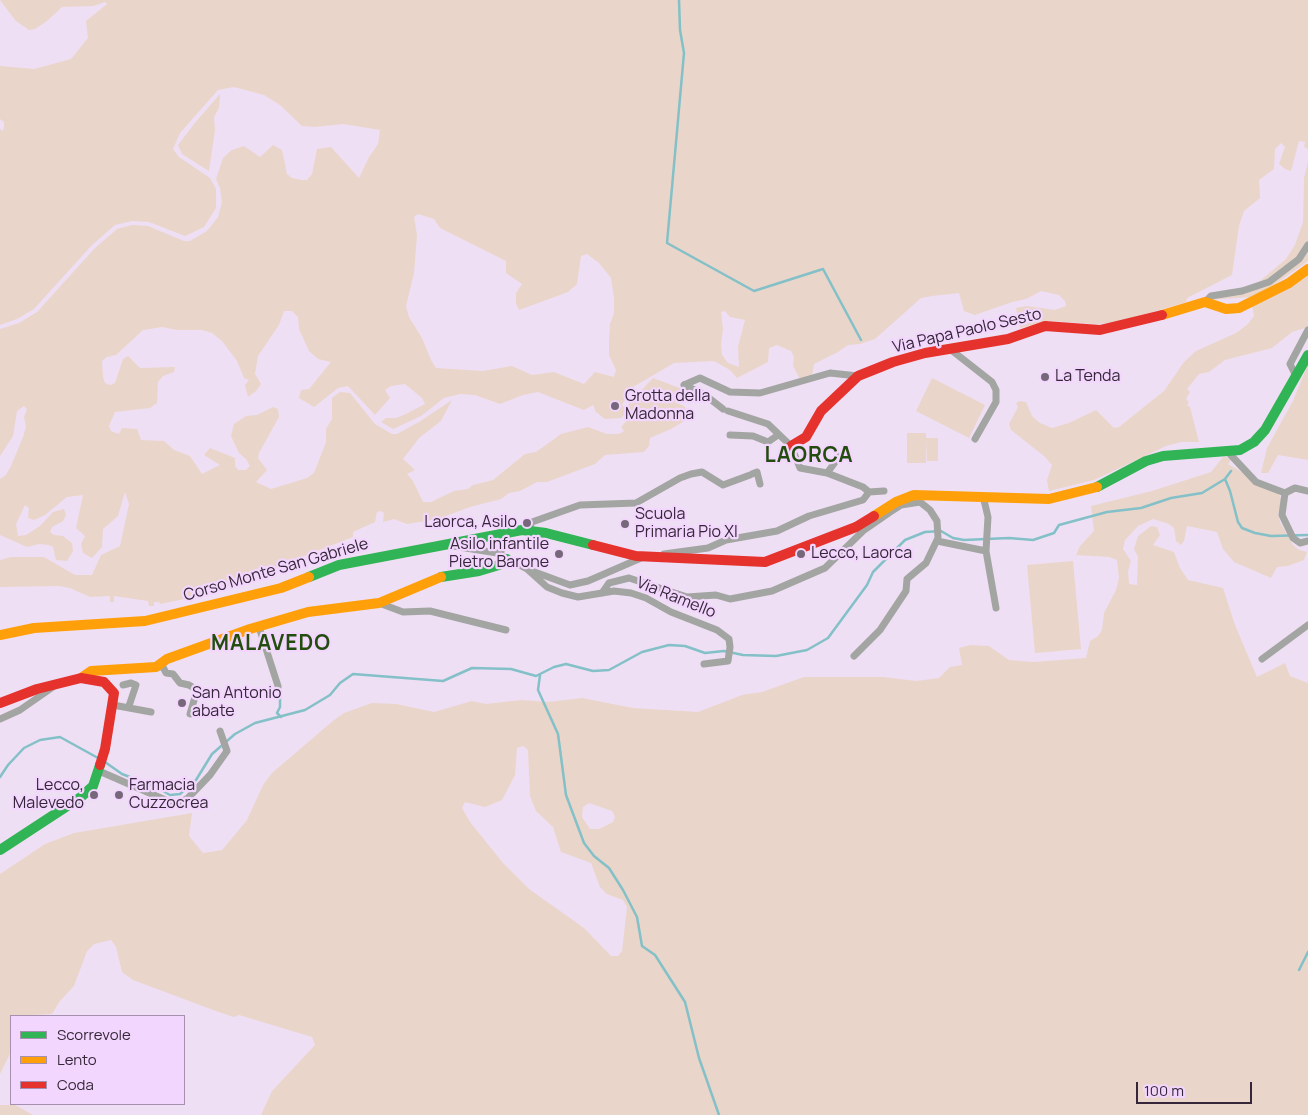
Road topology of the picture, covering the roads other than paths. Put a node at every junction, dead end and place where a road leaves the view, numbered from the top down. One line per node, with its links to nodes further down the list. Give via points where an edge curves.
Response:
1 (1308, 245): 3 (street, via 1299,259 1269,282 1211,296)
2 (1308, 269): 3 (main road, via 1239,308 1226,309)
3 (1205, 302): 5 (main road, Via Papa Paolo Sesto, via 1100,330 1045,326 1008,339)
4 (1308, 330): 8 (street, via 1290,364)
5 (950, 349): 7 (main road, Via Papa Paolo Sesto, via 893,362); 11 (street, via 992,382 996,390 996,402)
6 (1308, 355): 8 (main road, Corso Monte San Gabriele)
7 (858, 376): 10 (street, via 830,373 760,393 730,392 700,378 684,386 705,394 725,410 768,424); 12 (main road, via 821,411 806,437)
8 (1296, 376): 13 (main road, Corso Monte San Gabriele, via 1260,437 1245,448)
9 (730, 435): 10 (street, via 753,436 768,442)
10 (778, 435): 12 (street)
11 (975, 439)
12 (793, 451): 15 (street, via 800,468)
13 (1227, 451): 20 (street, via 1256,482); 21 (main road, Corso Monte San Gabriele, via 1159,457 1091,490 1056,498 1034,500)
14 (839, 457): 15 (street)
15 (827, 473): 19 (street)
16 (760, 484): 23 (street, via 753,474 723,485 702,472 691,474 636,503 580,505 532,522)
17 (884, 491): 19 (street)
18 (1308, 491): 20 (street, via 1295,488)
19 (869, 492): 30 (street, via 863,500 809,516 777,531 726,540 708,548)
20 (1285, 494): 26 (street, via 1282,515 1292,538 1300,543)
21 (982, 496): 22 (main road, Corso Monte San Gabriele, via 914,495 903,498); 28 (street, via 988,518)
22 (889, 510): 25 (street, Via Ramello, via 920,502 937,521); 30 (main road, Corso Monte San Gabriele, via 850,530 761,562); 32 (street, Via Ramello, via 825,568 772,591 730,599 716,595 687,597 629,578 609,583)
23 (528, 530): 24 (main road, Corso Monte San Gabriele); 30 (main road, Corso Monte San Gabriele)
24 (509, 532): 27 (main road, Corso Monte San Gabriele); 29 (street)
25 (937, 539): 28 (street); 41 (street, via 926,563 907,578 906,591 880,630)
26 (1308, 541)
27 (443, 544): 29 (street, Via Ramello); 39 (main road, Corso Monte San Gabriele, via 334,566 271,591 145,621 34,628)
28 (986, 551): 34 (street)
29 (503, 557): 31 (street, Via Ramello); 33 (main road, via 500,565 447,574)
30 (645, 557): 31 (street, via 588,581 570,585)
31 (527, 569): 32 (street, Via Ramello, via 547,587 562,593 578,596)
32 (602, 593): 40 (street, Via Ramello, via 614,591 646,598 717,630)
33 (380, 602): 37 (main road, via 308,612); 38 (street, via 403,612 430,611)
34 (996, 608)
35 (716, 625): 40 (street, via 727,633)
36 (1308, 625): 42 (street)
37 (259, 627): 44 (main road, via 167,659); 48 (street)
38 (506, 630)
39 (0, 635)
40 (730, 643): 43 (street, via 728,661)
41 (854, 656)
42 (1262, 658)
43 (704, 664)
44 (156, 667): 45 (main road); 53 (street, via 163,667 180,683 196,690)
45 (134, 670): 46 (main road, via 91,671); 51 (street, via 127,684 136,685)
46 (81, 678): 47 (main road); 50 (main road, via 108,684 114,693)
47 (57, 683): 49 (main road); 54 (street, via 20,710)
48 (278, 686)
49 (0, 703)
50 (113, 705): 51 (street); 56 (main road)
51 (129, 706): 52 (street)
52 (151, 712)
53 (190, 714)
54 (0, 719)
55 (222, 734): 56 (street, via 227,751 210,775 180,803 170,802)
56 (99, 771): 57 (main road, via 86,793)
57 (0, 850)

